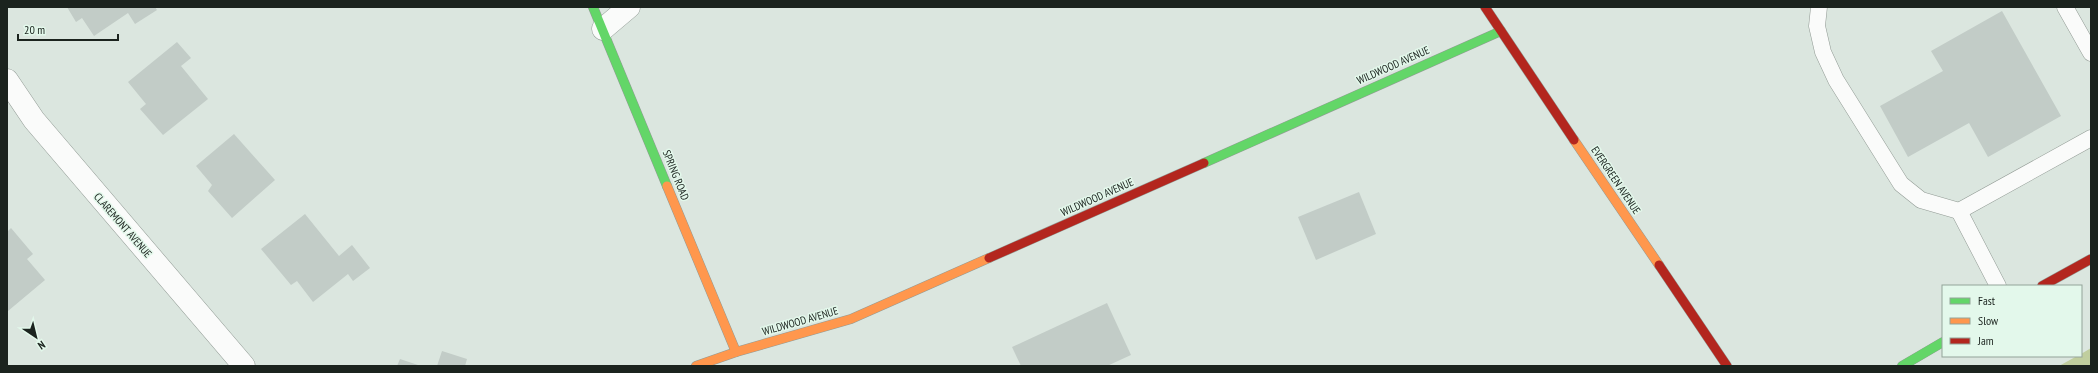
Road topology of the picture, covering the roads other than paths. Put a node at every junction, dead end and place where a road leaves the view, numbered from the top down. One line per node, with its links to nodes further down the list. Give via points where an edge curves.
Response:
1 (593, 7): 6 (street, SPRING ROAD)
2 (629, 7): 6 (street)
3 (1486, 7): 7 (street, EVERGREEN AVENUE)
4 (1819, 7): 11 (lane, via 1817,26 1823,52 1836,80 1901,184 1921,200)
5 (2065, 7): 8 (lane)
6 (603, 29): 16 (street, SPRING ROAD)
7 (1501, 31): 16 (street, WILDWOOD AVENUE, via 851,319); 19 (street, EVERGREEN AVENUE)
8 (2091, 53)
9 (7, 80): 17 (street, CLAREMONT AVENUE, via 34,120)
10 (2091, 138): 11 (lane)
11 (1959, 211): 13 (lane)
12 (2091, 259): 14 (street)
13 (1997, 285)
14 (2044, 285)
15 (1942, 343): 20 (street)
16 (736, 352): 18 (street, WILDWOOD AVENUE)
17 (244, 366)
18 (696, 366)
19 (1727, 366)
20 (1902, 366)

